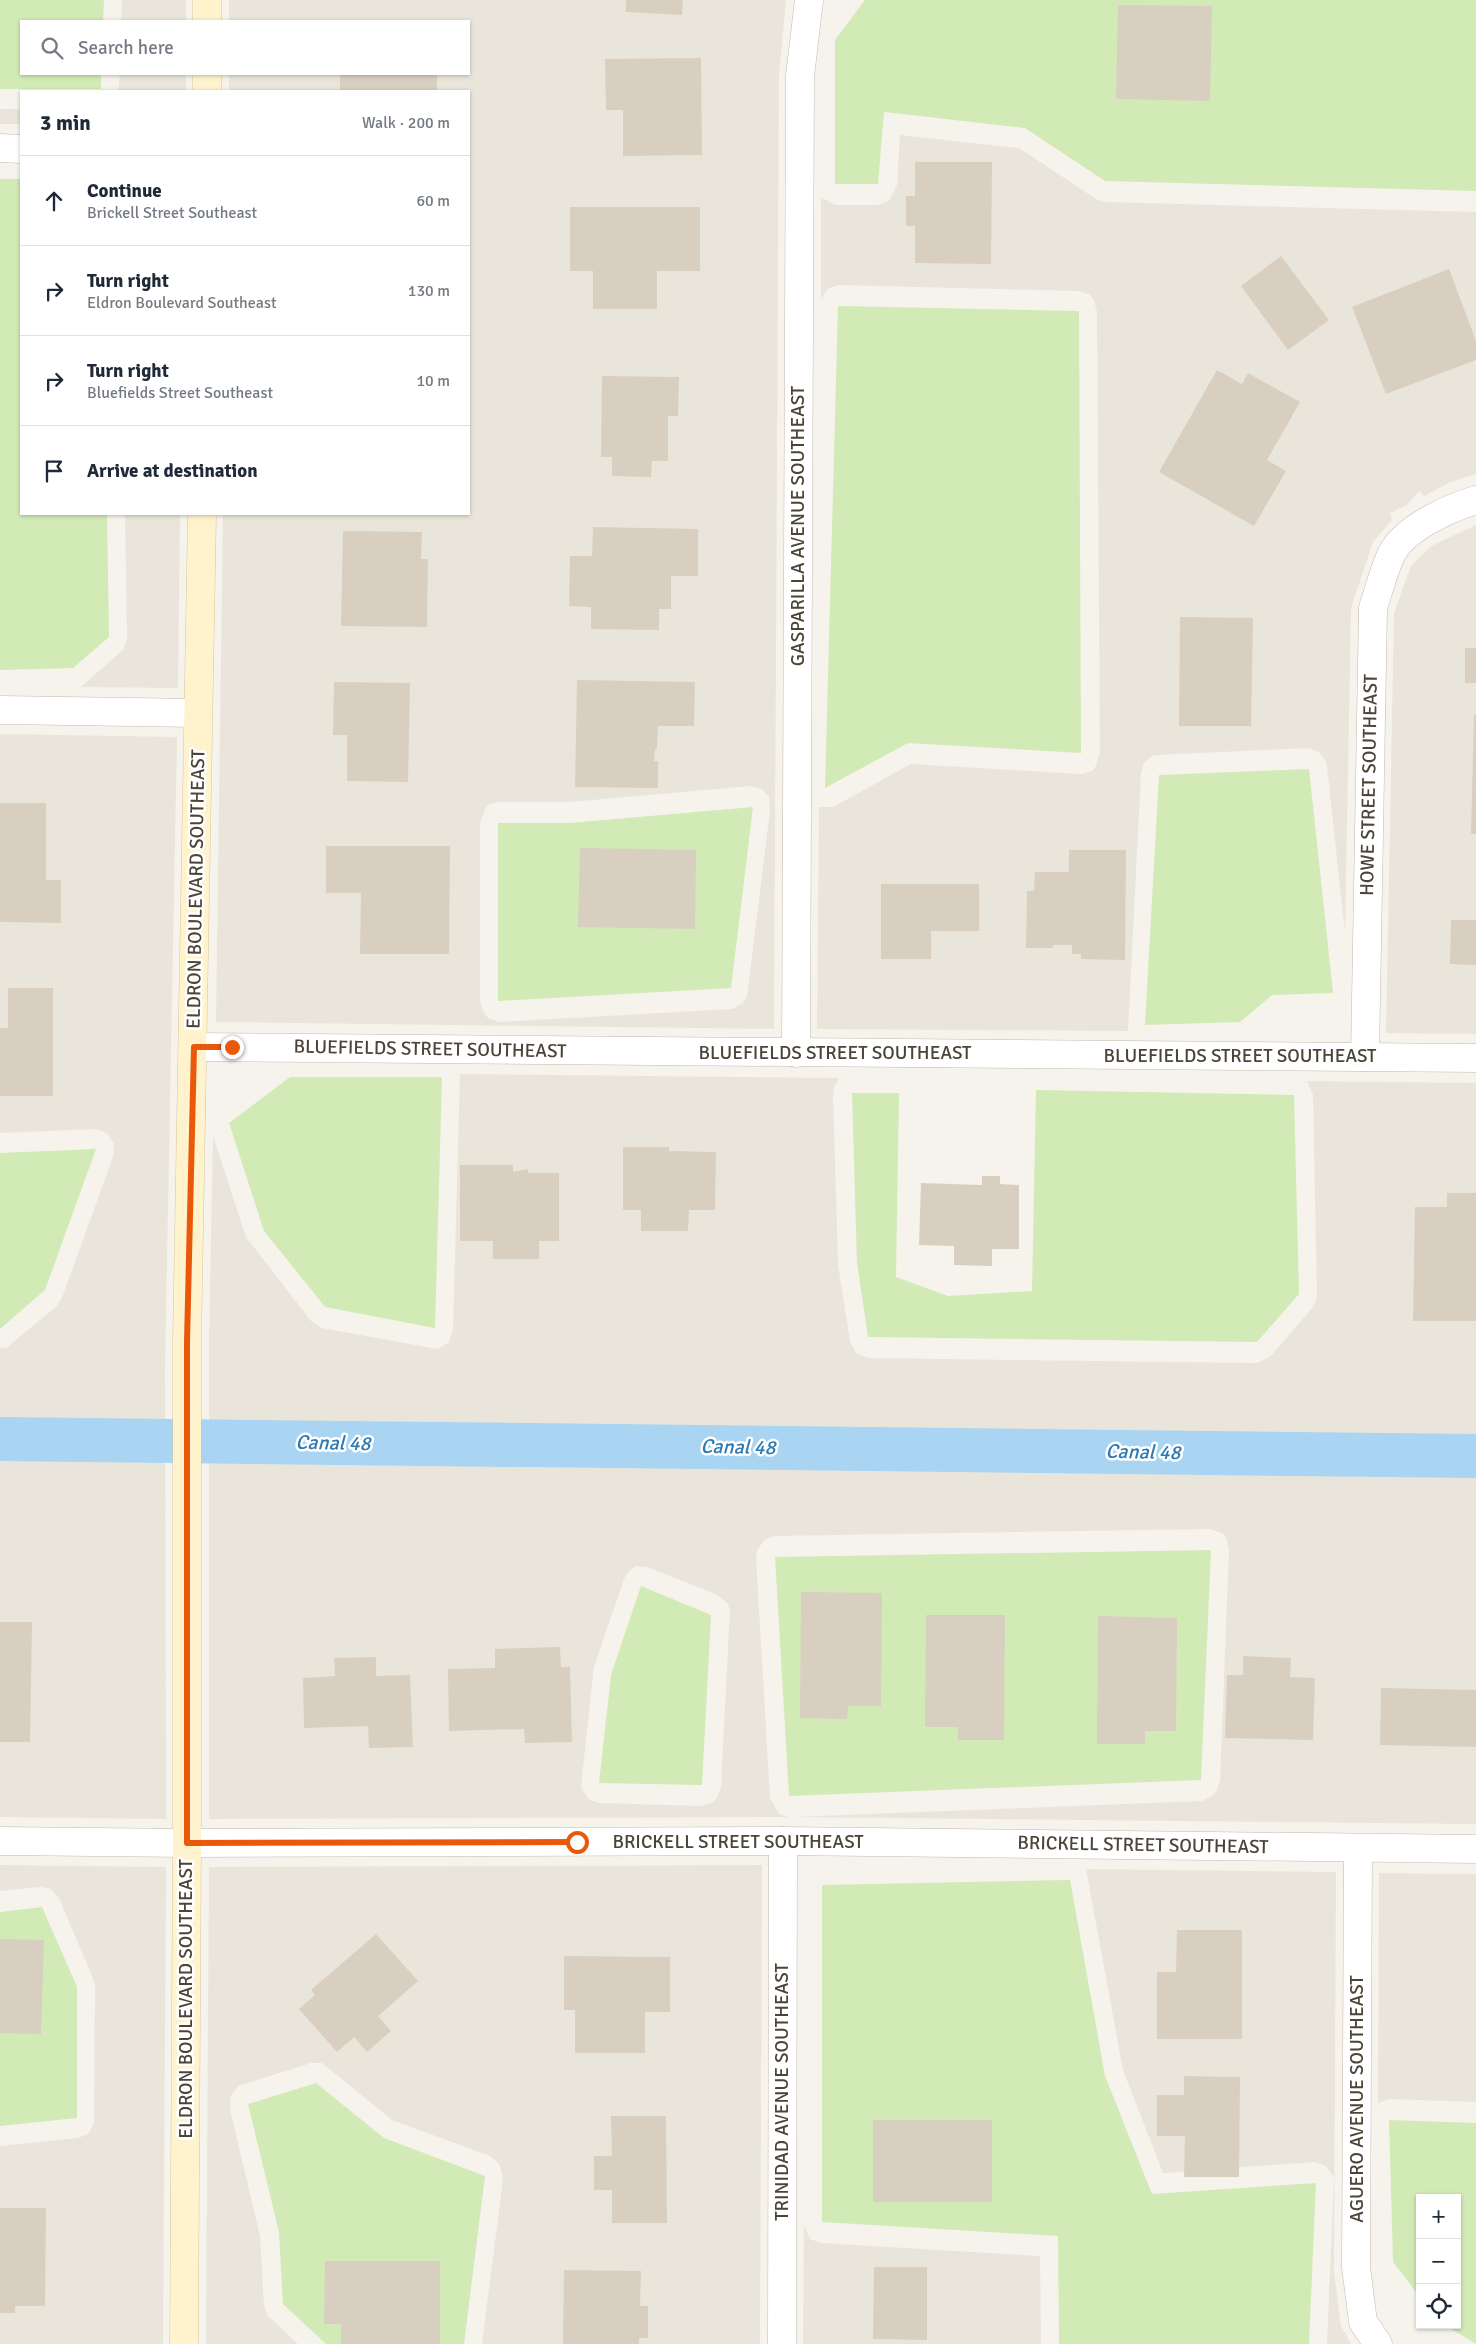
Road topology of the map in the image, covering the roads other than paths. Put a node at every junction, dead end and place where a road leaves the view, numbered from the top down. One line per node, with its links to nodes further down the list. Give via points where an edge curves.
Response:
1 (207, 0): 3 (street)
2 (809, 0): 13 (street, GASPARILLA AVENUE SOUTHEAST, via 800,76)
3 (207, 20)
4 (207, 75): 5 (street)
5 (207, 90)
6 (0, 148): 7 (street)
7 (20, 149)
8 (1476, 500): 14 (street, HOWE STREET SOUTHEAST, via 1418,526 1393,552 1373,608)
9 (202, 515): 11 (street, ELDRON BOULEVARD SOUTHEAST)
10 (0, 710): 11 (street)
11 (198, 713): 12 (street, ELDRON BOULEVARD SOUTHEAST)
12 (194, 1047): 13 (street, BLUEFIELDS STREET SOUTHEAST); 18 (street, ELDRON BOULEVARD SOUTHEAST, via 187,1342)
13 (796, 1053): 14 (street, BLUEFIELDS STREET SOUTHEAST)
14 (1365, 1057): 15 (street, BLUEFIELDS STREET SOUTHEAST)
15 (1476, 1058)
16 (0, 1841): 18 (street, BRICKELL STREET SOUTHEAST)
17 (783, 1841): 18 (street, BRICKELL STREET SOUTHEAST); 19 (street, BRICKELL STREET SOUTHEAST); 22 (street, TRINIDAD AVENUE SOUTHEAST)
18 (187, 1843): 21 (street, ELDRON BOULEVARD SOUTHEAST)
19 (1358, 1848): 20 (street, BRICKELL STREET SOUTHEAST); 23 (street, AGUERO AVENUE SOUTHEAST, via 1356,2268 1363,2322)
20 (1476, 1849)
21 (184, 2344)
22 (782, 2344)
23 (1378, 2344)

